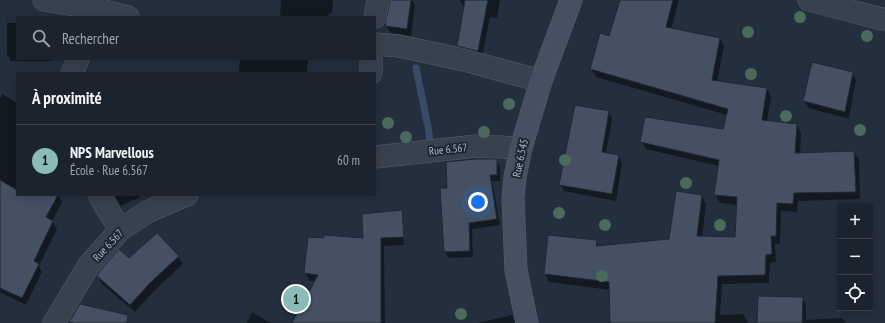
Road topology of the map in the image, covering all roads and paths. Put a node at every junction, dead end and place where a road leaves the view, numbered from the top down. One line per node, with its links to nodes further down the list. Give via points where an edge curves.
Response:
1 (44, 0): 5 (street)
2 (378, 0): 7 (street)
3 (571, 0): 14 (street, Rue 6.545)
4 (809, 0): 8 (street)
5 (91, 8): 6 (street)
6 (124, 16)
7 (375, 16)
8 (885, 20)
9 (376, 44): 14 (street, via 399,46 464,60)
10 (78, 60): 12 (street)
11 (371, 60): 13 (street)
12 (72, 72)
13 (371, 72)
14 (541, 81): 15 (street, Rue 6.545)
15 (521, 148): 16 (street, Rue 6.567, via 476,146); 21 (street, Rue 6.545, via 513,198 514,232 516,270)
16 (376, 157)
17 (100, 196): 19 (street)
18 (185, 196): 19 (street, Rue 6.567, via 147,212)
19 (120, 230): 20 (street, Rue 6.567, via 89,265)
20 (54, 323)
21 (527, 323)

